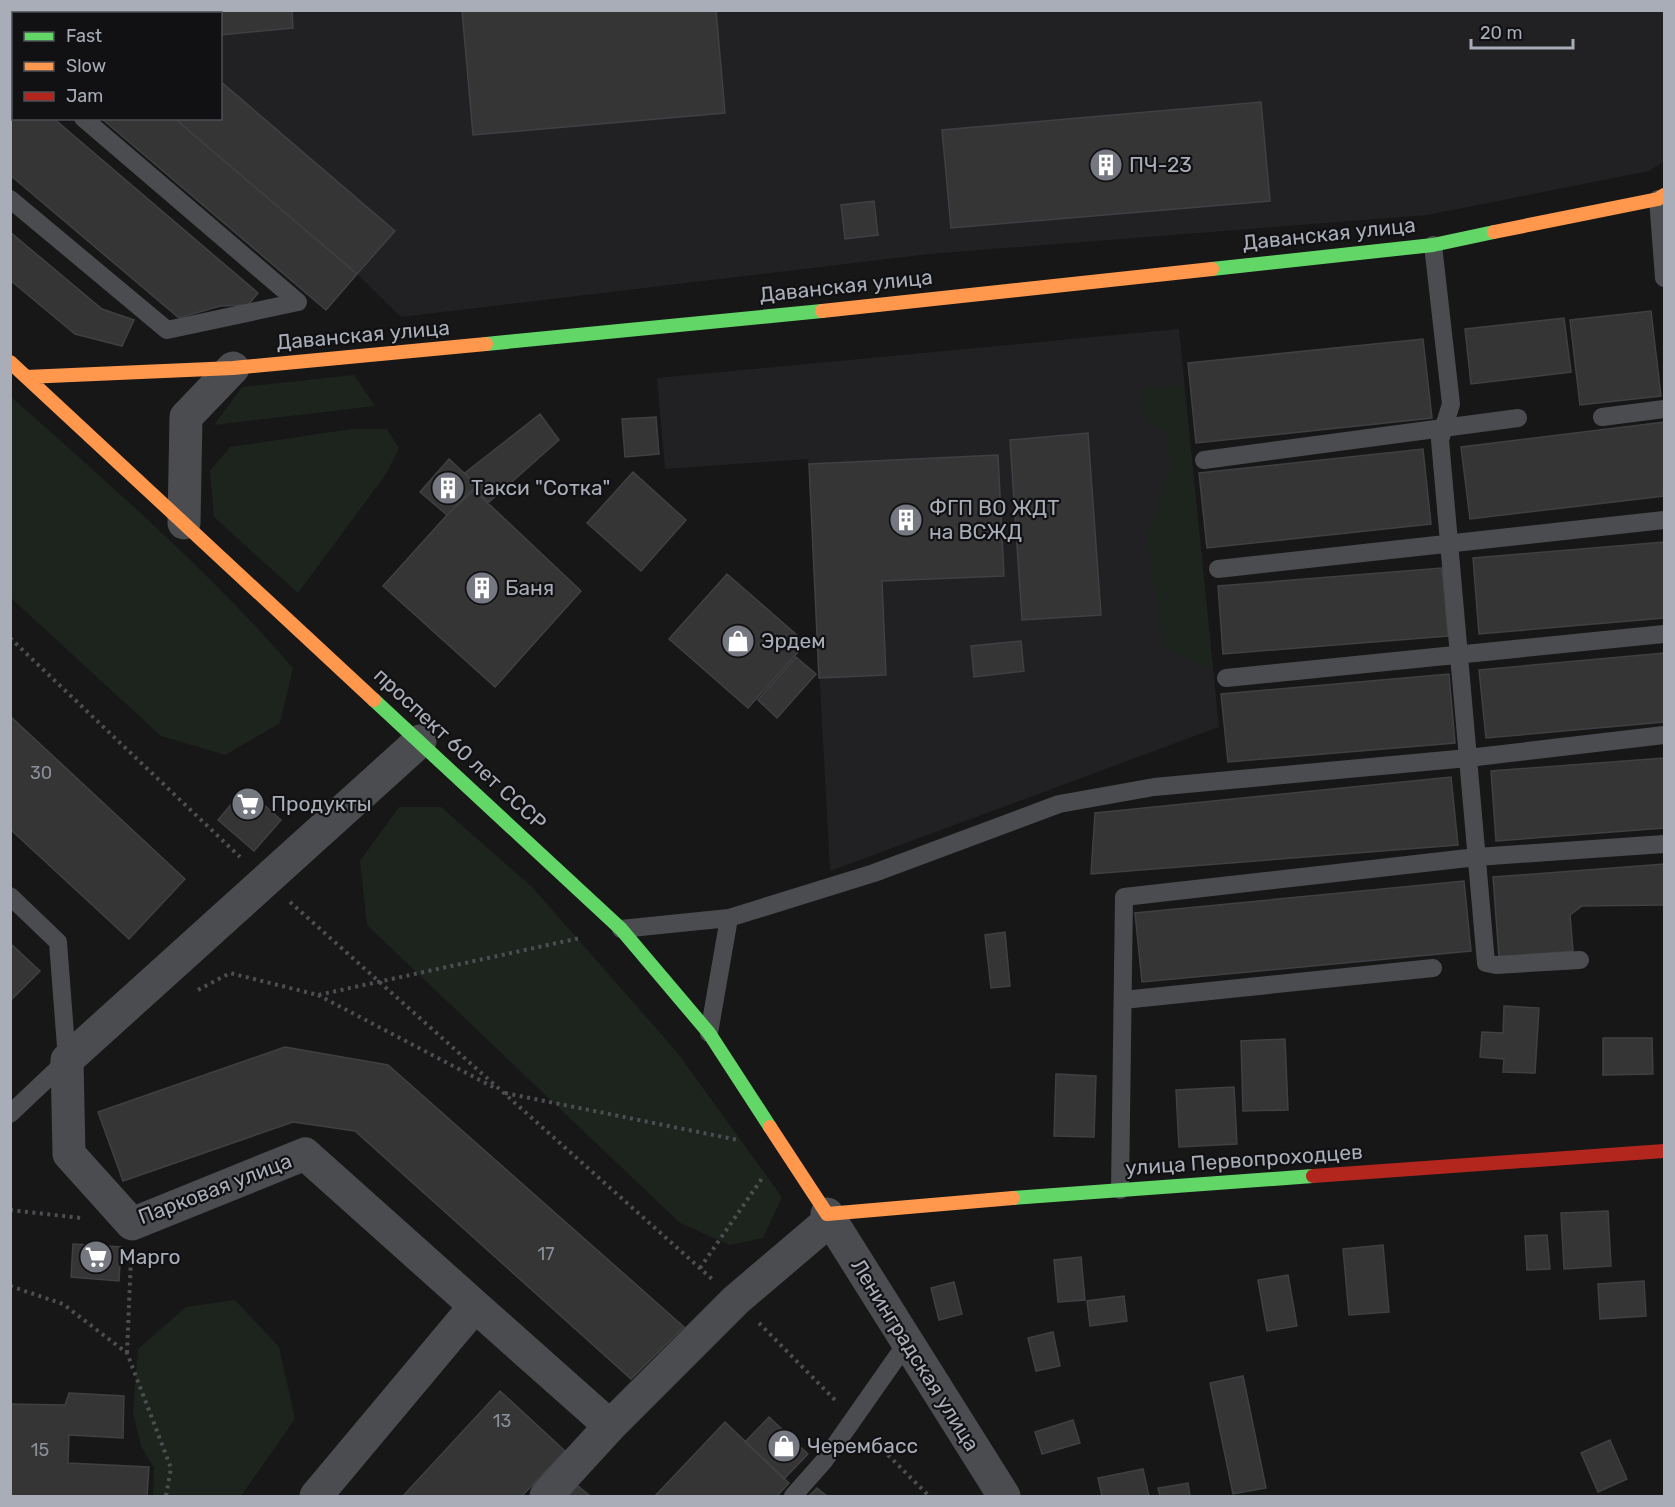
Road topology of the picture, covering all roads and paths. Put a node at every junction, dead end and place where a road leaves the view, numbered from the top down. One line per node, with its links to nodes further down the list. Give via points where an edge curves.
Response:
1 (85, 120): 3 (lane, via 298,302 166,330)
2 (1661, 197): 4 (street, Даванская улица); 5 (lane)
3 (10, 199)
4 (1433, 244): 7 (street, Даванская улица, via 697,324); 12 (lane, via 1451,404)
5 (1665, 278)
6 (10, 362): 8 (street, проспект 60 лет СССР)
7 (233, 369): 8 (street, Даванская улица); 15 (street, via 186,417)
8 (26, 377): 15 (street, проспект 60 лет СССР)
9 (1665, 409): 10 (lane)
10 (1602, 417)
11 (1518, 418): 12 (lane)
12 (1444, 428): 13 (lane); 16 (lane, via 1440,440)
13 (1204, 460)
14 (1665, 520): 16 (lane)
15 (184, 523): 23 (street, проспект 60 лет СССР)
16 (1449, 542): 17 (lane); 20 (lane)
17 (1218, 569)
18 (1665, 634): 20 (lane)
19 (10, 638): 27 (path)
20 (1459, 652): 21 (lane); 24 (lane)
21 (1226, 678)
22 (1665, 735): 24 (lane)
23 (420, 741): 27 (street); 30 (street, проспект 60 лет СССР)
24 (1468, 758): 26 (lane); 29 (lane, via 1154,787 1059,804 874,873)
25 (1665, 844): 26 (lane)
26 (1477, 857): 31 (lane, via 1486,963); 36 (lane, via 1124,897)
27 (265, 880): 33 (path); 38 (street)
28 (10, 896): 38 (lane, via 58,942)
29 (729, 918): 30 (lane); 37 (lane)
30 (621, 929): 33 (path); 37 (street, проспект 60 лет СССР)
31 (1580, 960)
32 (1433, 968): 36 (lane)
33 (379, 982): 35 (path); 39 (path)
34 (189, 994): 35 (path, via 230,973)
35 (318, 995): 39 (path)
36 (1123, 999): 43 (lane)
37 (709, 1033): 41 (street, проспект 60 лет СССР)
38 (67, 1060): 40 (lane); 46 (street, Парковая улица, via 69,1154)
39 (502, 1092): 41 (path); 47 (path)
40 (10, 1114)
41 (783, 1149): 45 (street, проспект 60 лет СССР); 47 (path)
42 (1665, 1151): 43 (street, улица Первопроходцев)
43 (1120, 1190): 45 (street, улица Первопроходцев)
44 (10, 1210): 46 (path)
45 (829, 1217): 49 (street); 51 (street, Ленинградская улица)
46 (132, 1224): 50 (street, Парковая улица, via 305,1155); 52 (path)
47 (700, 1268): 49 (path)
48 (10, 1287): 52 (path, via 63,1304)
49 (736, 1300): 53 (street)
50 (475, 1306): 53 (street); 55 (street)
51 (906, 1344): 57 (lane, via 824,1461); 58 (street, Ленинградская улица)
52 (127, 1353): 54 (path, via 171,1468)
53 (610, 1426): 56 (street)
54 (166, 1497)
55 (316, 1497)
56 (546, 1497)
57 (793, 1497)
58 (1004, 1497)

